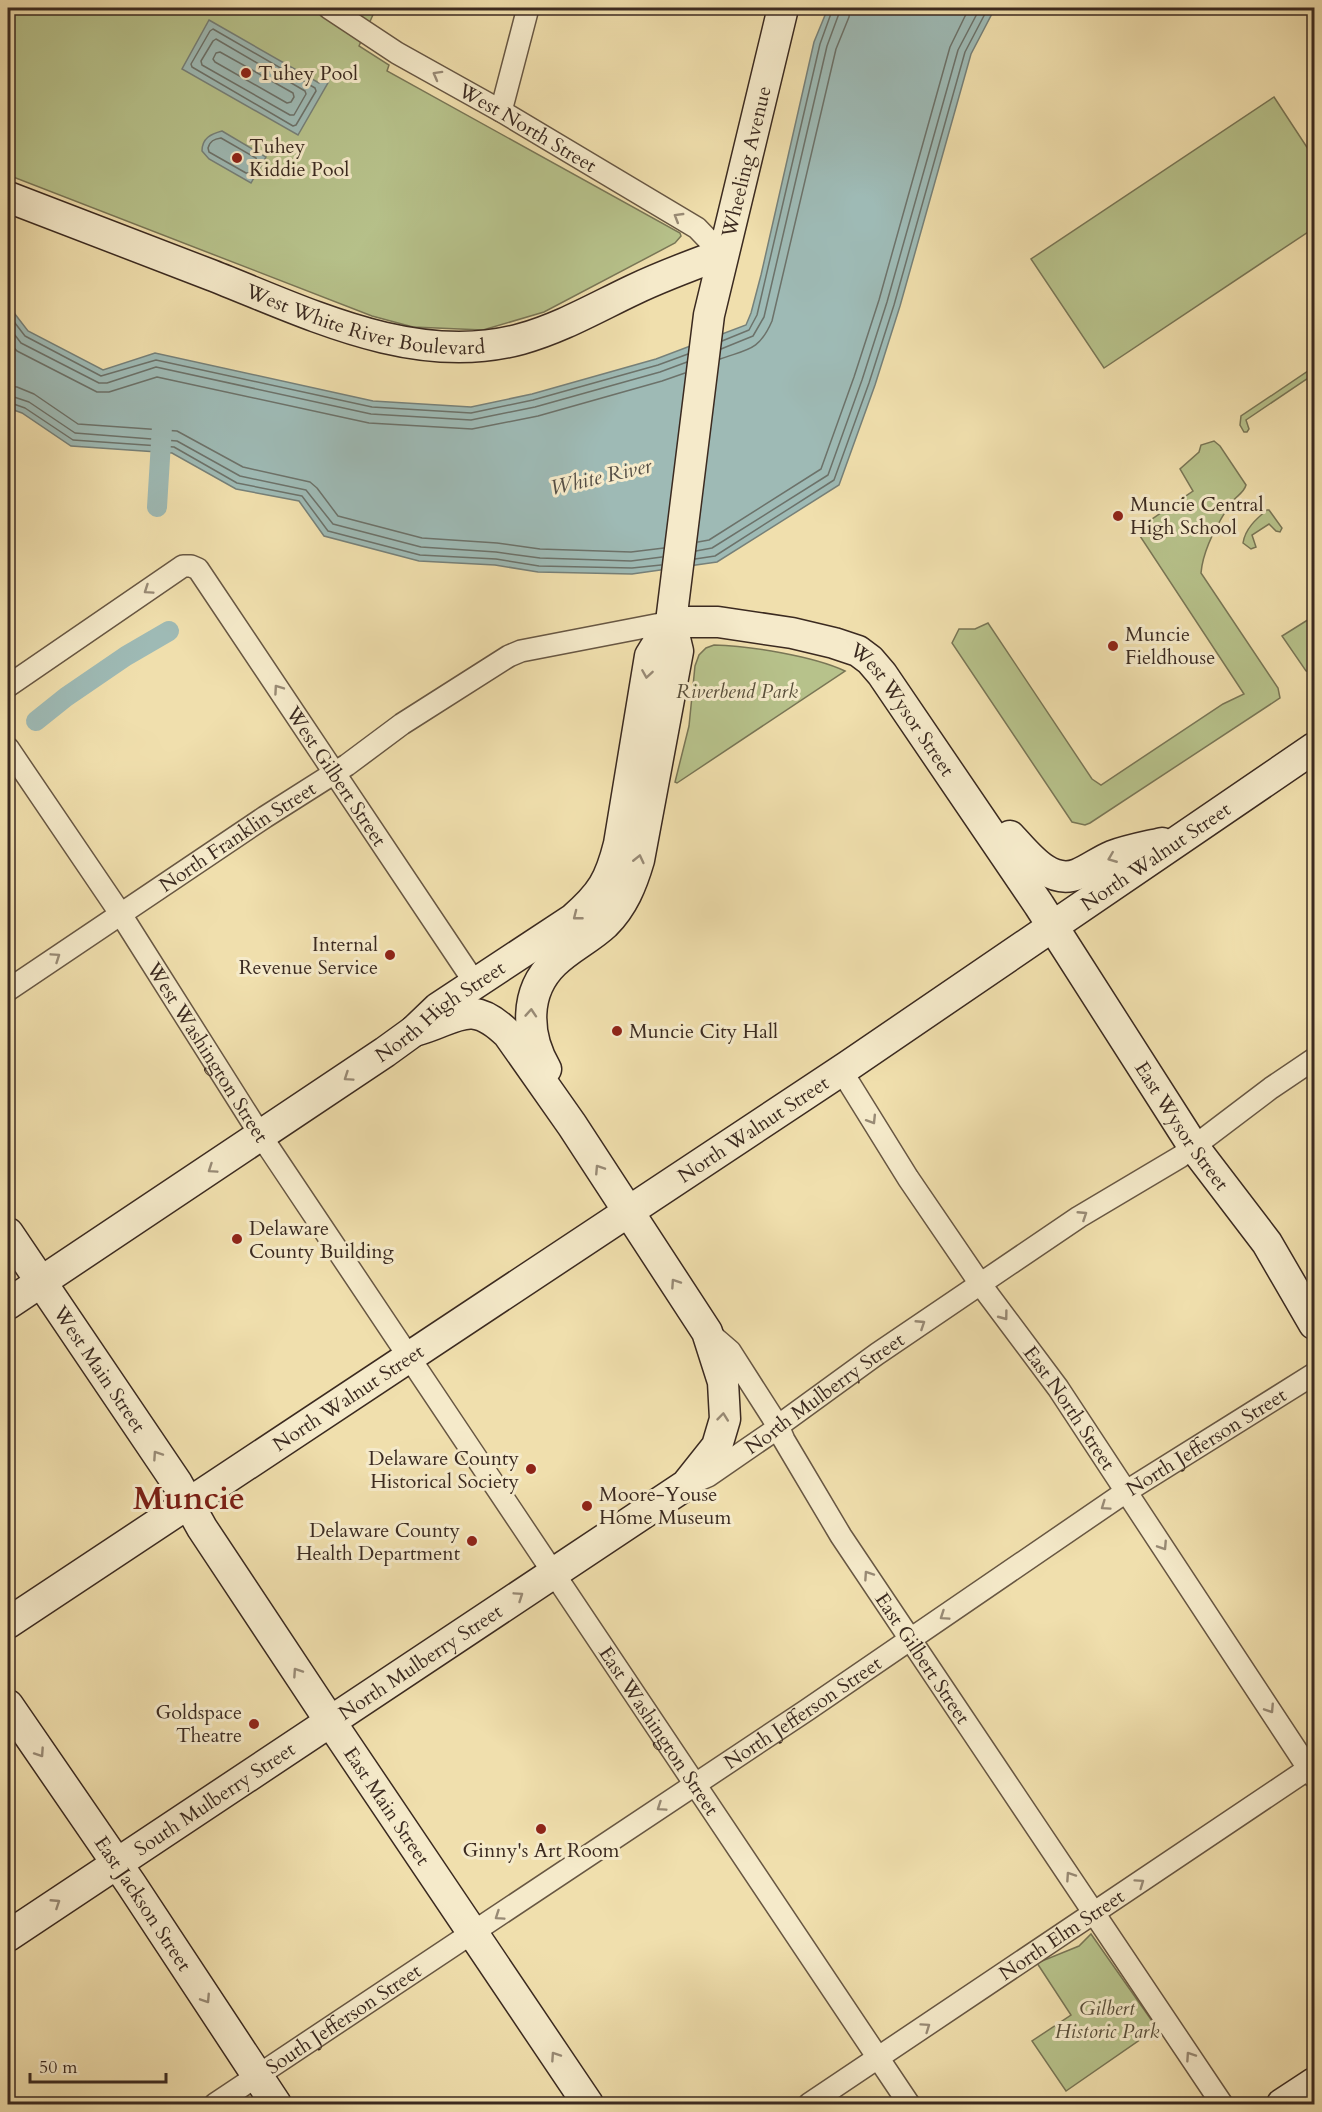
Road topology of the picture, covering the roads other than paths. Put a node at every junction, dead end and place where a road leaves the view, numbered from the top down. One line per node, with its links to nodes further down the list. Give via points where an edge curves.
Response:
1 (329, 8): 4 (street, West North Street, one-way to 1, via 397,53)
2 (528, 8): 4 (street)
3 (783, 8): 6 (main road, Wheeling Avenue)
4 (501, 111): 6 (street, West North Street, one-way to 4, via 697,228)
5 (8, 197): 6 (main road, West White River Boulevard, via 316,316 420,345 471,347 521,339)
6 (722, 254): 7 (main road, Wheeling Avenue, via 709,315)
7 (693, 450): 8 (main road, North High Street)
8 (671, 622): 12 (street, North Franklin Street, via 509,656); 13 (main road, West Wysor Street, via 718,622 792,633 858,651 882,674); 17 (main road, North High Street, one-way to 17, via 650,656 619,843 603,889 573,919); 22 (main road, North High Street, one-way to 8, via 532,1037 533,999 545,972 605,923 624,901 632,883 678,651)
9 (8, 686): 12 (street, West Gilbert Street, one-way to 9, via 198,570 191,566 183,566)
10 (8, 748): 15 (street, West Washington Street)
11 (1314, 748): 14 (main road, North Walnut Street)
12 (335, 772): 15 (street, North Franklin Street); 17 (street, West Gilbert Street)
13 (962, 792): 14 (main road, one-way to 13, via 1112,856 1067,877 1039,866); 16 (main road, West Wysor Street)
14 (1188, 836): 16 (main road, North Walnut Street)
15 (120, 914): 18 (street, North Franklin Street, one-way to 15); 23 (street, West Washington Street)
16 (1052, 926): 21 (main road, North Walnut Street); 24 (main road, East Wysor Street)
17 (476, 983): 19 (main road, North High Street, via 438,1008)
18 (8, 990)
19 (414, 1031): 22 (main road, via 466,1013 479,1013 495,1021); 23 (main road, North High Street, one-way to 23)
20 (1314, 1059): 24 (street, North Mulberry Street)
21 (841, 1070): 25 (main road, North Walnut Street); 28 (street, East North Street, one-way to 28)
22 (572, 1125): 25 (main road, one-way to 22)
23 (261, 1136): 27 (main road, North High Street, one-way to 27); 32 (street, West Washington Street)
24 (1193, 1146): 28 (street, North Mulberry Street, one-way to 24, via 1079,1217); 30 (main road, East Wysor Street, via 1267,1244)
25 (627, 1212): 31 (main road, East Gilbert Street, one-way to 25); 32 (main road, North Walnut Street)
26 (8, 1233): 27 (main road, West Main Street)
27 (40, 1282): 29 (main road, North High Street); 37 (main road, West Main Street, one-way to 27)
28 (981, 1285): 34 (street, North Mulberry Street, one-way to 28); 36 (street, East North Street, one-way to 36, via 1058,1388)
29 (8, 1304)
30 (1314, 1324)
31 (707, 1332): 34 (street, East Gilbert Street, via 730,1351); 35 (main road, one-way to 31, via 717,1446 725,1419 723,1382)
32 (409, 1358): 37 (main road, North Walnut Street); 38 (street, East Washington Street)
33 (1314, 1374): 36 (street, North Jefferson Street)
34 (778, 1426): 35 (street, North Mulberry Street, via 708,1476); 40 (street, East Gilbert Street, one-way to 34, via 841,1536)
35 (686, 1485): 38 (main road, North Mulberry Street)
36 (1127, 1491): 40 (street, North Jefferson Street, one-way to 40); 43 (street, East North Street, one-way to 43)
37 (188, 1504): 39 (main road, North Walnut Street); 42 (main road, East Main Street, one-way to 37)
38 (553, 1573): 42 (main road, North Mulberry Street, one-way to 38); 44 (street, East Washington Street)
39 (8, 1623)
40 (911, 1639): 44 (street, North Jefferson Street); 46 (street, East Gilbert Street, one-way to 40)
41 (8, 1705): 45 (main road, East Jackson Street, one-way to 45)
42 (330, 1721): 45 (main road, South Mulberry Street); 47 (main road, East Main Street)
43 (1313, 1770): 46 (street, North Elm Street, one-way to 43)
44 (694, 1785): 47 (street, North Jefferson Street, one-way to 47); 49 (street, East Washington Street)
45 (115, 1863): 48 (main road, South Mulberry Street, one-way to 45); 50 (main road, East Jackson Street, one-way to 50)
46 (1095, 1914): 49 (street, North Elm Street, one-way to 46); 57 (street, East Gilbert Street, one-way to 46)
47 (473, 1934): 50 (street, South Jefferson Street); 54 (main road, East Main Street, one-way to 47)
48 (8, 1936)
49 (878, 2060): 55 (street, North Elm Street); 56 (street, East Washington Street)
50 (257, 2076): 52 (street, South Jefferson Street); 53 (main road, East Jackson Street)
51 (1314, 2083): 58 (main road)
52 (215, 2104)
53 (276, 2104)
54 (588, 2104)
55 (810, 2104)
56 (909, 2104)
57 (1222, 2104)
58 (1282, 2104)

